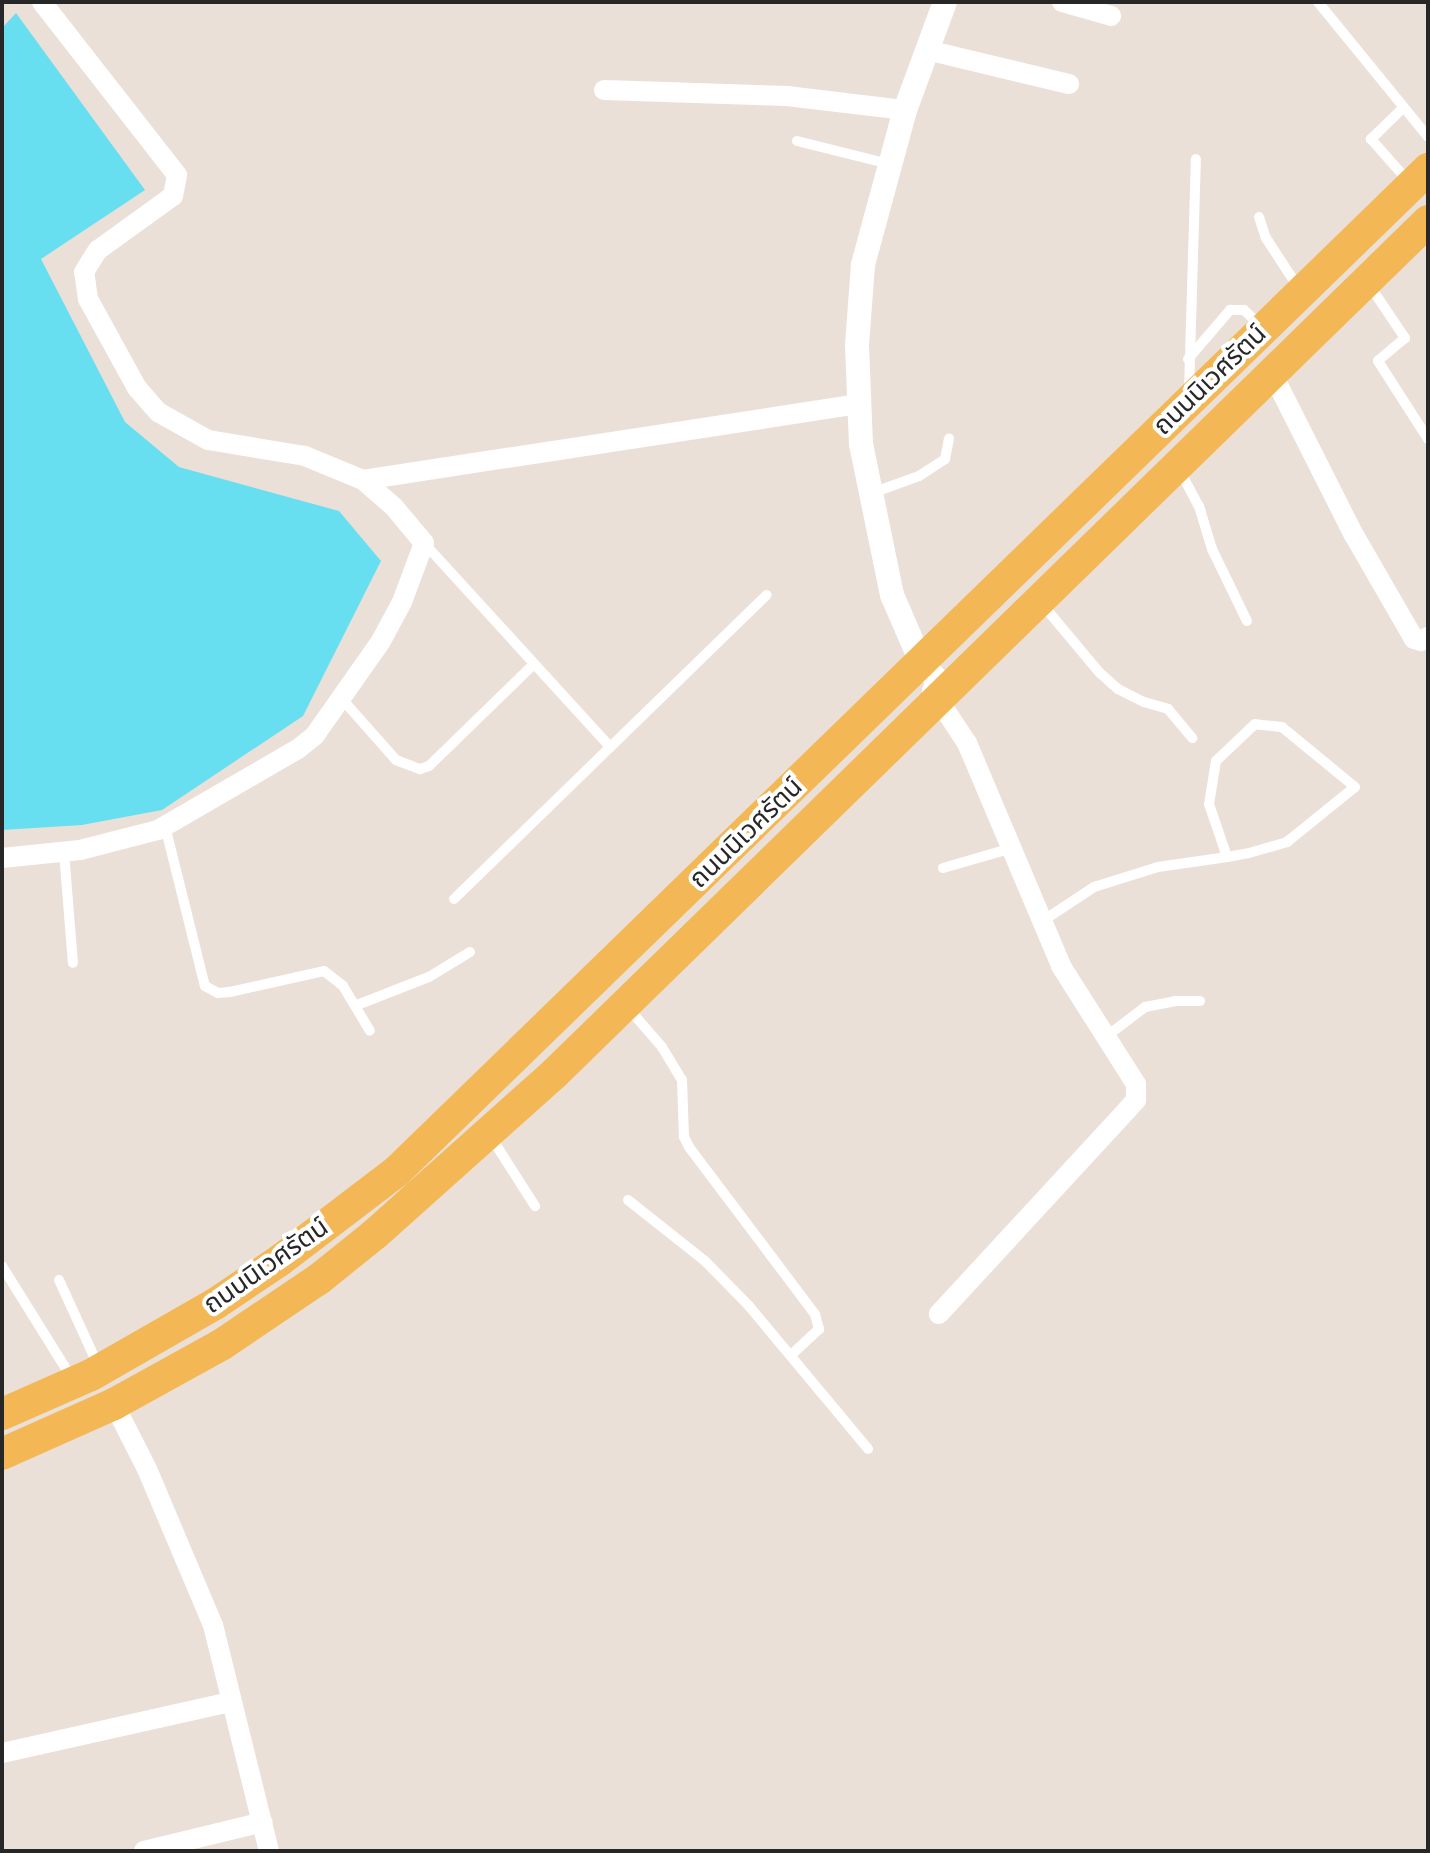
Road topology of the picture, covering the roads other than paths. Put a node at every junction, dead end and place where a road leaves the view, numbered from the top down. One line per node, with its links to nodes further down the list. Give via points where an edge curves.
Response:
1 (42, 2): 28 (street, via 177,175 173,196 98,250 84,272 88,299 137,388 158,412 208,440 305,456)
2 (945, 2): 6 (street)
3 (1062, 2): 5 (street)
4 (1318, 2): 9 (lane)
5 (1111, 16)
6 (927, 50): 7 (street); 10 (street)
7 (1069, 84)
8 (604, 90): 10 (street, via 787,96)
9 (1403, 108): 11 (lane); 15 (lane, via 1371,139)
10 (905, 110): 14 (street)
11 (1428, 137)
12 (797, 141): 14 (lane)
13 (1196, 159): 21 (lane)
14 (890, 164): 24 (street, via 863,265)
15 (1420, 177): 19 (main road, ถนนนิเวศรัตน์)
16 (1259, 217): 19 (lane, via 1266,238)
17 (1428, 221): 18 (main road, ถนนนิเวศรัตน์)
18 (1366, 281): 22 (main road, ถนนนิเวศรัตน์); 26 (lane, via 1405,338 1378,361)
19 (1301, 292): 20 (main road, ถนนนิเวศรัตน์)
20 (1264, 328): 21 (lane, via 1244,310 1230,310); 23 (main road, ถนนนิเวศรัตน์)
21 (1188, 359): 23 (lane)
22 (1272, 373): 27 (main road, ถนนนิเวศรัตน์); 34 (street, via 1408,629 1414,639)
23 (1189, 401): 36 (main road, ถนนนิเวศรัตน์)
24 (859, 404): 28 (street); 29 (street)
25 (949, 438): 29 (lane, via 945,459 919,476)
26 (1428, 439)
27 (1177, 465): 32 (main road, ถนนนิเวศรัตน์); 33 (lane)
28 (363, 480): 30 (street)
29 (870, 494): 36 (street, via 892,595)
30 (424, 543): 35 (lane); 38 (street, via 388,628)
31 (767, 595): 40 (lane)
32 (1039, 599): 37 (main road, ถนนนิเวศรัตน์); 39 (lane, via 1100,673 1118,689 1168,709)
33 (1247, 621)
34 (1428, 637)
35 (533, 665): 38 (lane, via 420,769 396,760); 40 (lane)
36 (917, 665): 37 (street); 63 (main road, ถนนนิเวศรัตน์, via 397,1171 215,1304)
37 (942, 693): 42 (street); 52 (main road, ถนนนิเวศรัตน์)
38 (342, 699): 41 (street, via 298,749)
39 (1192, 738)
40 (610, 747): 47 (lane)
41 (165, 826): 43 (street, via 134,839); 53 (lane, via 205,986 230,992 324,971)
42 (1009, 849): 46 (lane); 48 (street)
43 (64, 852): 45 (street); 50 (lane)
44 (1227, 857): 44 (lane, via 1287,842 1355,787 1282,727 1255,724 1216,761 1209,804); 48 (lane, via 1158,867 1094,887)
45 (2, 858)
46 (943, 868)
47 (454, 899)
48 (1041, 922): 55 (street, via 1061,966)
49 (470, 952): 53 (lane, via 429,977)
50 (73, 963)
51 (1200, 1001): 55 (lane, via 1145,1007)
52 (625, 1004): 56 (main road, ถนนนิเวศรัตน์); 62 (lane, via 682,1080 689,1147 815,1314 819,1329)
53 (357, 1005): 54 (lane)
54 (370, 1031)
55 (1107, 1036): 61 (street, via 1136,1084 1136,1100)
56 (488, 1133): 58 (lane); 64 (main road, ถนนนิเวศรัตน์, via 319,1279 221,1345)
57 (628, 1200): 62 (lane, via 705,1261)
58 (535, 1206)
59 (2, 1266): 63 (lane)
60 (59, 1280): 63 (lane)
61 (939, 1314)
62 (792, 1354): 66 (lane)
63 (88, 1376): 65 (main road, ถนนนิเวศรัตน์)
64 (114, 1404): 67 (main road, ถนนนิเวศรัตน์); 68 (street, via 213,1625)
65 (2, 1414)
66 (868, 1449)
67 (2, 1454)
68 (231, 1702): 69 (street); 70 (street)
69 (2, 1753)
70 (263, 1822): 71 (street); 72 (street)
71 (144, 1851)
72 (269, 1851)

